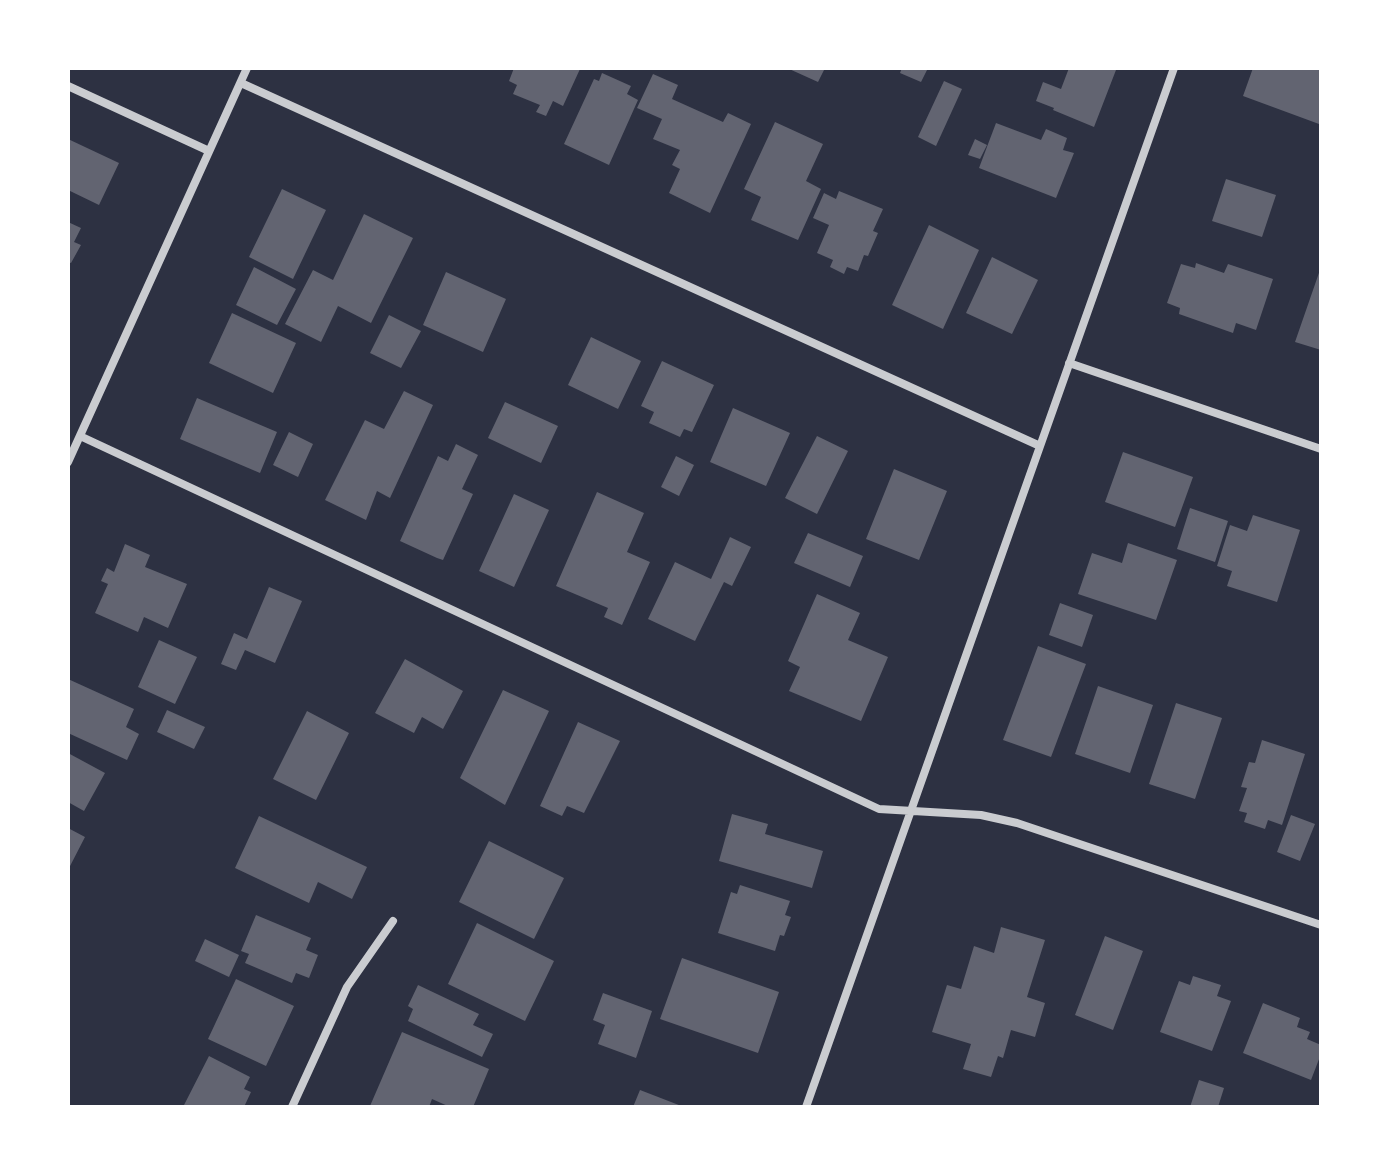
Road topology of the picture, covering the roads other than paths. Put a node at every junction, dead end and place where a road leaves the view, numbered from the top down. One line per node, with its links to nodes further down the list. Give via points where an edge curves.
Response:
1 (247, 68): 3 (street)
2 (1174, 68): 6 (street)
3 (241, 83): 5 (street); 8 (street)
4 (68, 86): 5 (street)
5 (209, 151): 7 (street)
6 (1069, 363): 8 (street); 9 (street)
7 (80, 436): 10 (street); 11 (street, via 879,809)
8 (1040, 446): 11 (street)
9 (1321, 449)
10 (68, 462)
11 (912, 811): 13 (street, via 1017,823); 15 (street)
12 (393, 921): 14 (street, via 347,987)
13 (1321, 925)
14 (292, 1107)
15 (806, 1107)

